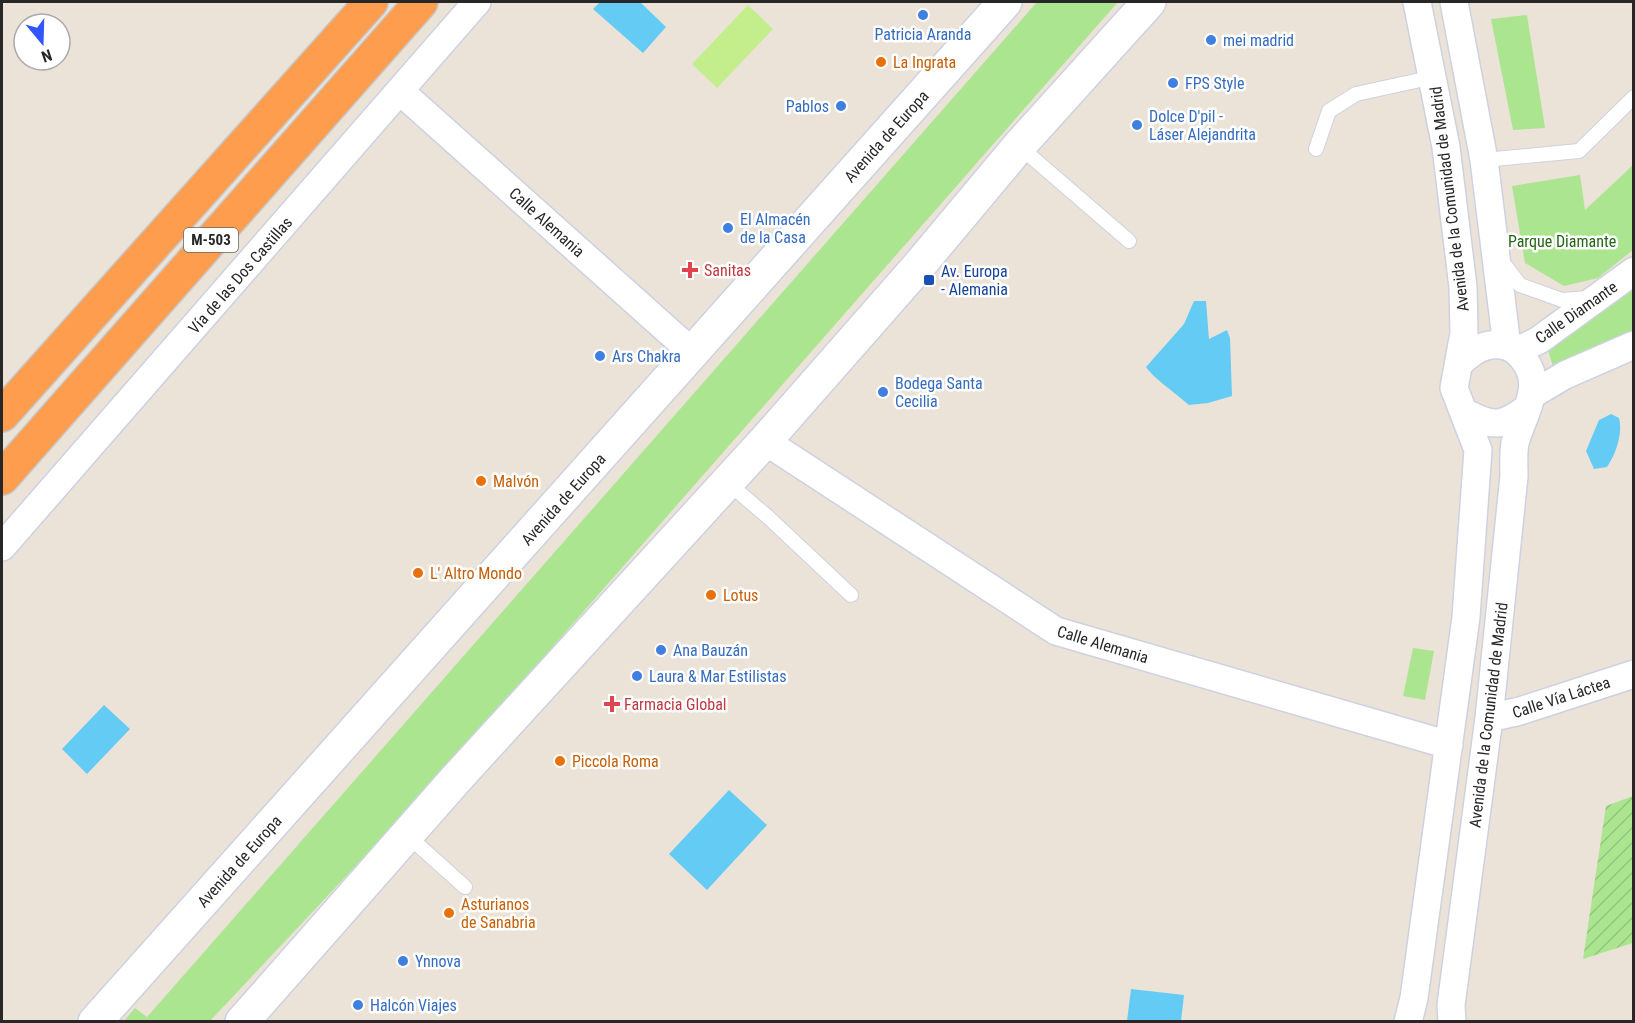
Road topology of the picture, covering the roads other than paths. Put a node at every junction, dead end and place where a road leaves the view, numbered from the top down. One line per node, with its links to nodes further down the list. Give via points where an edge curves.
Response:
1 (371, 2): 24 (highway, M-503)
2 (421, 2): 26 (highway, M-503)
3 (477, 2): 9 (street, Vía de las Dos Castillas)
4 (1005, 2): 20 (street, Avenida de Europa)
5 (1149, 2): 11 (street)
6 (1417, 2): 8 (street, Avenida de la Comunidad de Madrid)
7 (1454, 2): 13 (street)
8 (1434, 76): 12 (lane, via 1356,94 1329,111); 21 (street, Avenida de la Comunidad de Madrid, via 1463,287)
9 (401, 92): 20 (street, Calle Alemania); 28 (street, Vía de las Dos Castillas)
10 (1634, 97): 13 (lane, via 1579,151)
11 (1019, 146): 14 (lane); 25 (street)
12 (1316, 149)
13 (1484, 160): 15 (street)
14 (1129, 241)
15 (1496, 253): 17 (lane, via 1520,285 1562,300); 19 (street)
16 (1634, 271): 17 (street, Calle Diamante)
17 (1598, 297): 19 (street, Calle Diamante, via 1539,340)
18 (1634, 345): 22 (street, via 1565,375)
19 (1512, 349): 21 (street, via 1490,345 1473,350); 22 (street, via 1532,370)
20 (693, 353): 35 (street, Avenida de Europa)
21 (1461, 362): 23 (street, via 1454,388)
22 (1530, 402): 23 (street, via 1508,422 1485,423); 31 (street, Avenida de la Comunidad de Madrid, via 1514,446)
23 (1466, 413): 32 (street, Avenida de la Comunidad de Madrid, via 1478,450 1478,473 1466,617)
24 (2, 415)
25 (765, 441): 27 (street); 32 (street, Calle Alemania, via 1056,631)
26 (2, 478)
27 (727, 482): 29 (lane); 33 (street)
28 (2, 547)
29 (851, 595)
30 (1634, 674): 31 (street, Calle Vía Láctea)
31 (1489, 718): 38 (street, Avenida de la Comunidad de Madrid, via 1451,1005)
32 (1449, 745): 37 (street, Avenida de la Comunidad de Madrid)
33 (407, 835): 34 (lane); 36 (street)
34 (465, 887)
35 (95, 1022)
36 (242, 1022)
37 (1408, 1022)
38 (1452, 1022)

